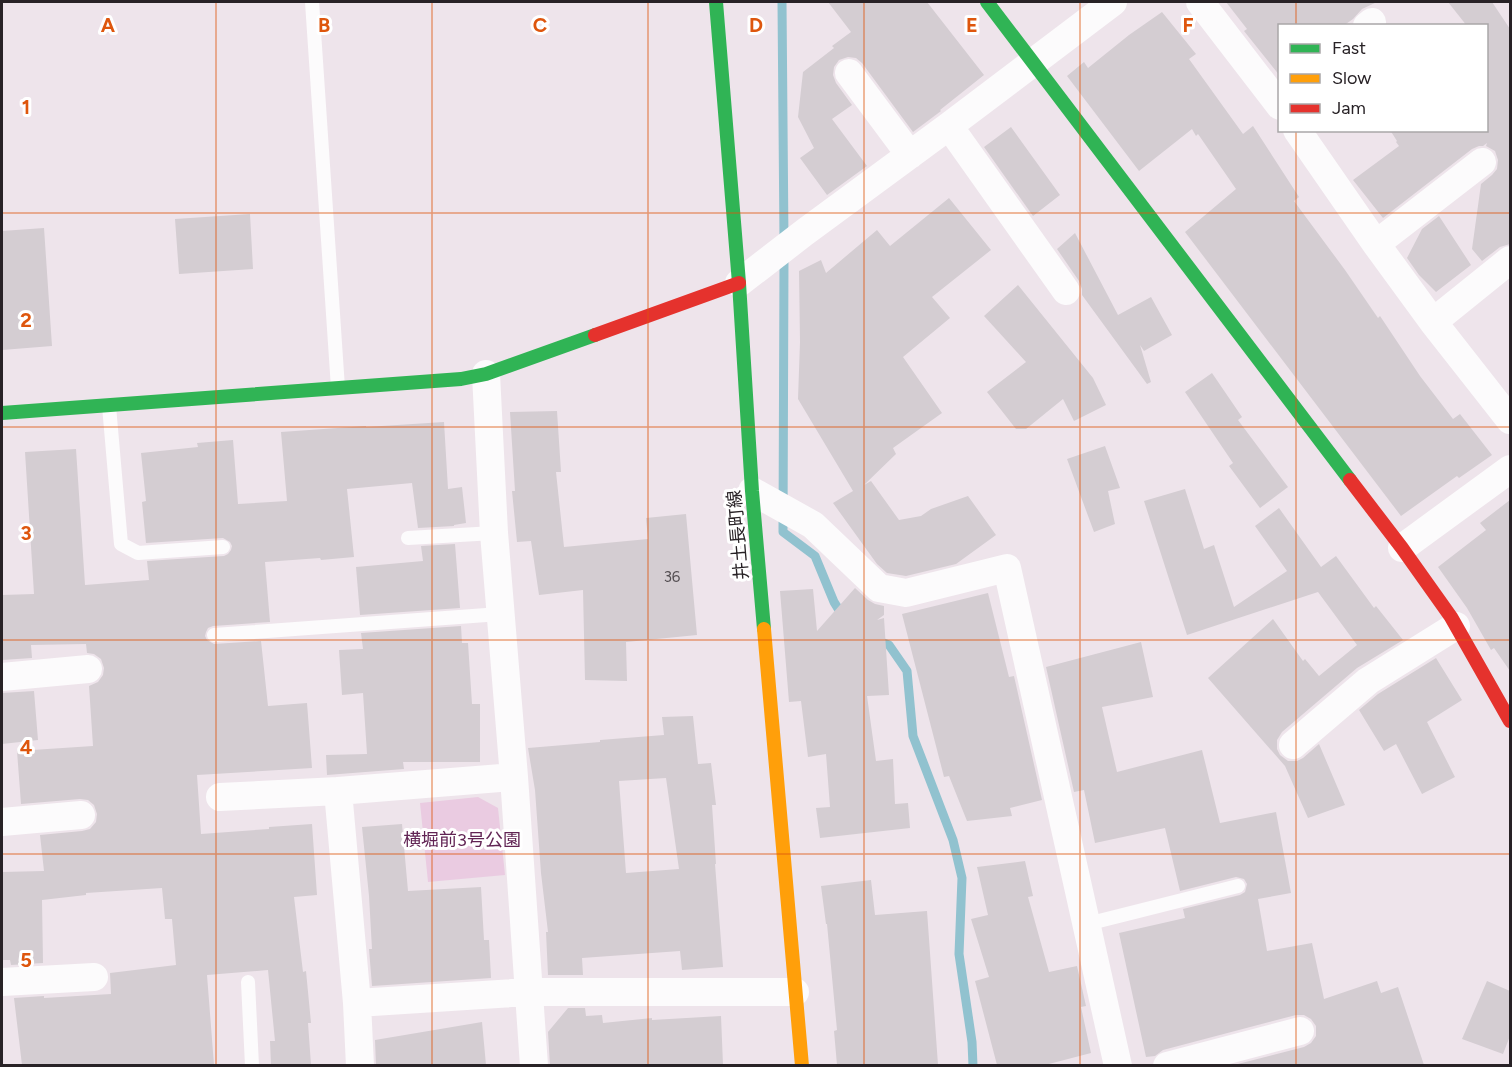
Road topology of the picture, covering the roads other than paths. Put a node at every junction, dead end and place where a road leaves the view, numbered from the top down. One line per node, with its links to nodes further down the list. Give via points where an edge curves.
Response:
1 (312, 2): 19 (lane)
2 (716, 2): 15 (street, 井土長町線)
3 (987, 2): 6 (street)
4 (1113, 2): 6 (street)
5 (1200, 2): 8 (street)
6 (1033, 62): 9 (street); 28 (street)
7 (849, 73): 11 (street)
8 (1277, 98)
9 (949, 126): 11 (street); 16 (street)
10 (1298, 132): 13 (street)
11 (910, 155): 15 (street)
12 (1482, 162): 13 (street)
13 (1376, 244): 17 (street)
14 (1510, 260): 17 (street)
15 (739, 283): 18 (street); 24 (street, 井土長町線)
16 (1066, 291)
17 (1434, 322): 22 (street)
18 (486, 374): 19 (street); 25 (street)
19 (338, 388): 20 (street)
20 (110, 406): 21 (street); 27 (lane, via 121,544 138,554)
21 (2, 413)
22 (1510, 420)
23 (1510, 469): 28 (street)
24 (757, 494): 42 (street, via 813,525 879,588 906,593 1007,568); 47 (street, 井土長町線)
25 (494, 533): 26 (lane); 29 (street)
26 (408, 538)
27 (223, 547)
28 (1402, 548): 30 (street)
29 (500, 615): 31 (lane); 36 (street)
30 (1456, 626): 34 (street); 35 (street, via 1368,681)
31 (214, 635)
32 (88, 669): 33 (street)
33 (2, 677)
34 (1510, 721)
35 (1293, 745)
36 (514, 777): 37 (street); 46 (street)
37 (338, 791): 38 (street); 48 (street)
38 (220, 797)
39 (81, 815): 40 (street)
40 (2, 822)
41 (1238, 886): 42 (lane)
42 (1087, 924): 54 (street)
43 (94, 977): 44 (street)
44 (2, 982)
45 (248, 982): 50 (lane)
46 (529, 992): 47 (street); 48 (street); 52 (street)
47 (795, 992): 53 (street, 井土長町線)
48 (357, 1003): 51 (street)
49 (1300, 1031): 55 (street)
50 (252, 1065)
51 (360, 1065)
52 (534, 1065)
53 (802, 1065)
54 (1118, 1065)
55 (1167, 1065)

